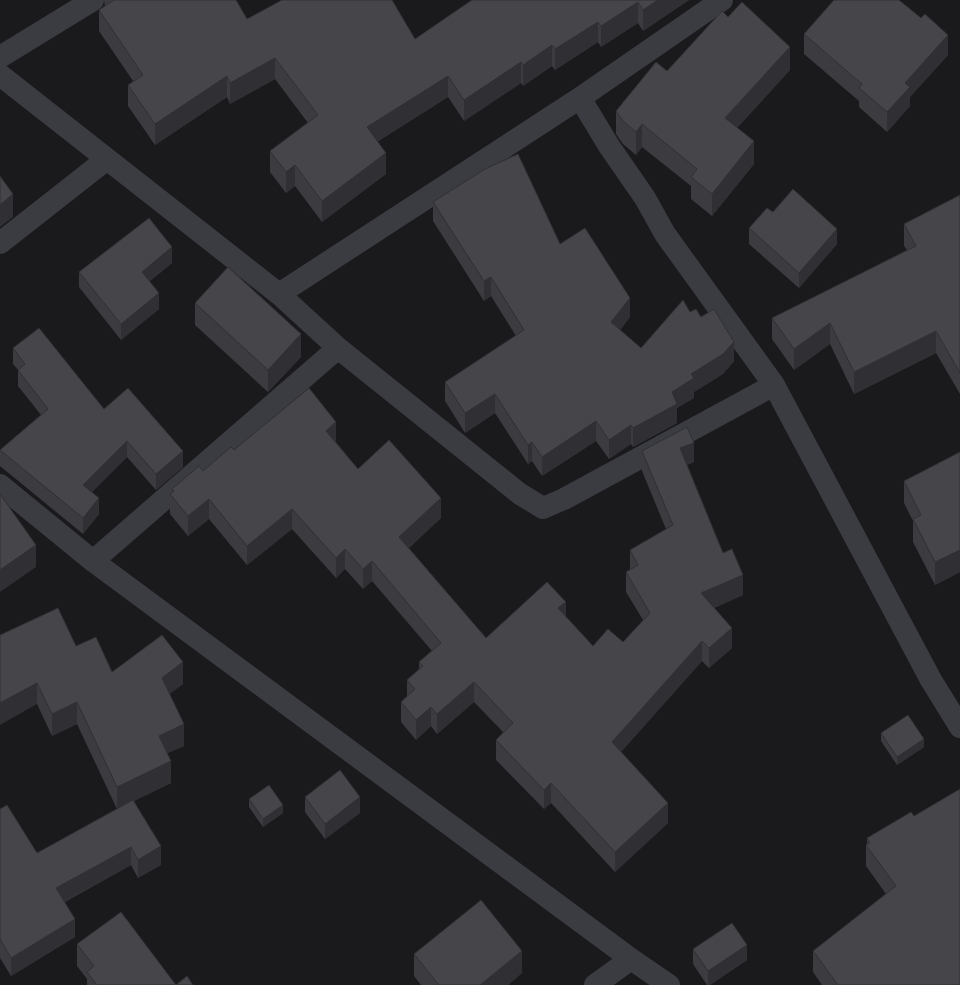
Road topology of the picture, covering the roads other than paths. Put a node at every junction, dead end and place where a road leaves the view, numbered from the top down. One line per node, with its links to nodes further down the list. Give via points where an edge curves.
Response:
1 (92, 0): 3 (street)
2 (722, 0): 5 (street)
3 (0, 57)
4 (0, 75): 6 (street)
5 (580, 98): 8 (street); 10 (street, via 666,234)
6 (107, 159): 7 (street); 8 (street)
7 (0, 243)
8 (279, 294): 9 (street)
9 (338, 348): 10 (street, via 520,494 543,508); 12 (street)
10 (774, 385): 13 (street, via 931,680)
11 (0, 485): 12 (street)
12 (93, 561): 14 (street)
13 (960, 727)
14 (631, 959): 15 (street); 16 (street)
15 (595, 985)
16 (669, 985)

